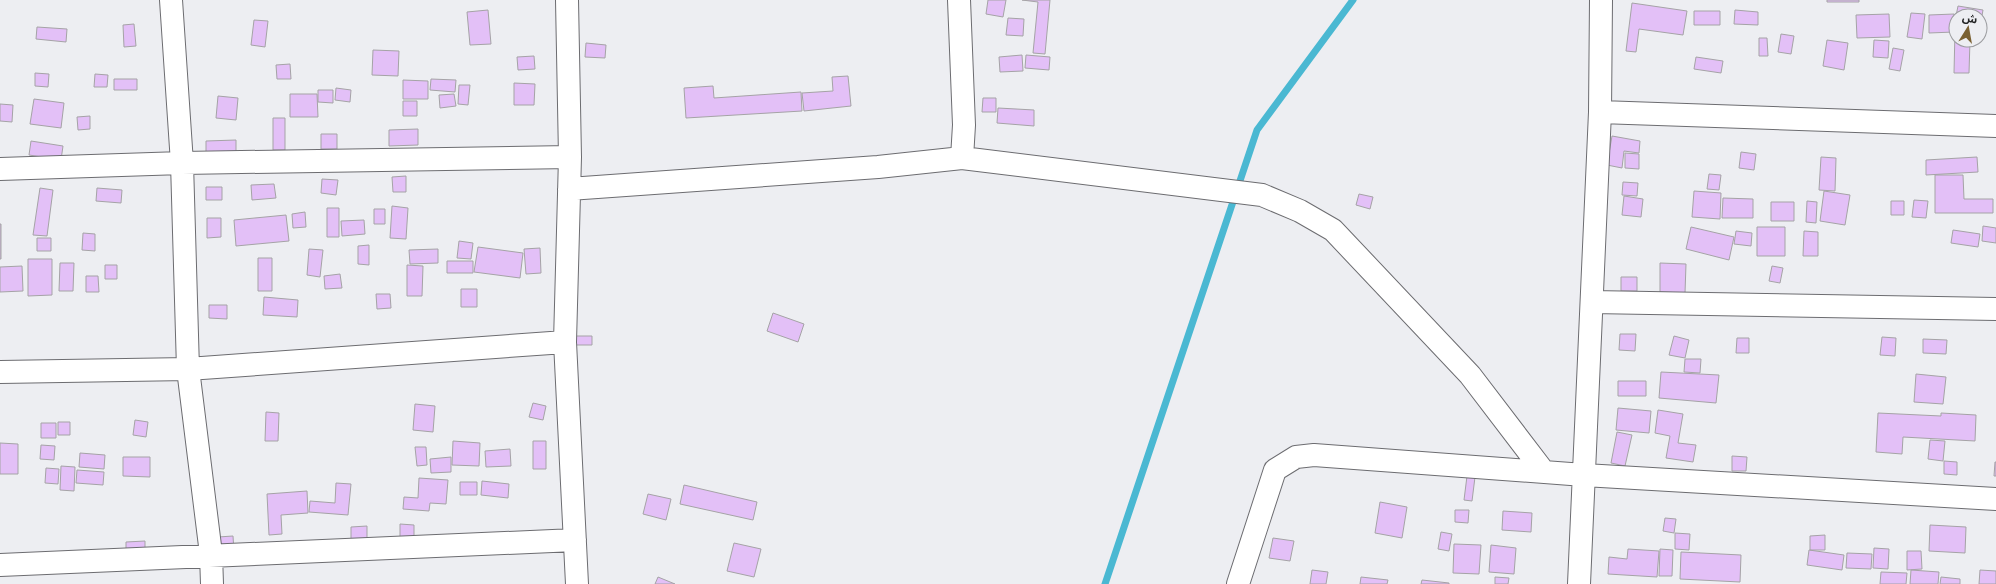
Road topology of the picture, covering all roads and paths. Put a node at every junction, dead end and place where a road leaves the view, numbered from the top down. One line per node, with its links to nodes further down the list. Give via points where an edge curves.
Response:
1 (171, 0): 9 (street)
2 (567, 0): 7 (street)
3 (959, 0): 8 (street, via 964,125)
4 (1601, 0): 5 (street)
5 (1600, 112): 6 (street); 12 (street)
6 (1996, 126)
7 (570, 157): 9 (street); 11 (street)
8 (962, 158): 11 (street, via 878,167); 17 (street, via 1262,195 1300,211 1333,230 1470,375)
9 (182, 163): 10 (street); 15 (street)
10 (0, 169)
11 (569, 189): 14 (street)
12 (1592, 302): 13 (street); 18 (street)
13 (1996, 309)
14 (565, 342): 15 (street); 20 (street)
15 (188, 369): 16 (street); 21 (street)
16 (0, 372)
17 (1544, 472): 18 (street); 25 (street, via 1314,456 1296,457 1275,470)
18 (1584, 475): 19 (street); 26 (street)
19 (1996, 499)
20 (574, 540): 21 (street); 24 (street)
21 (211, 554): 22 (street); 23 (street)
22 (0, 564)
23 (212, 584)
24 (577, 584)
25 (1238, 584)
26 (1579, 584)

